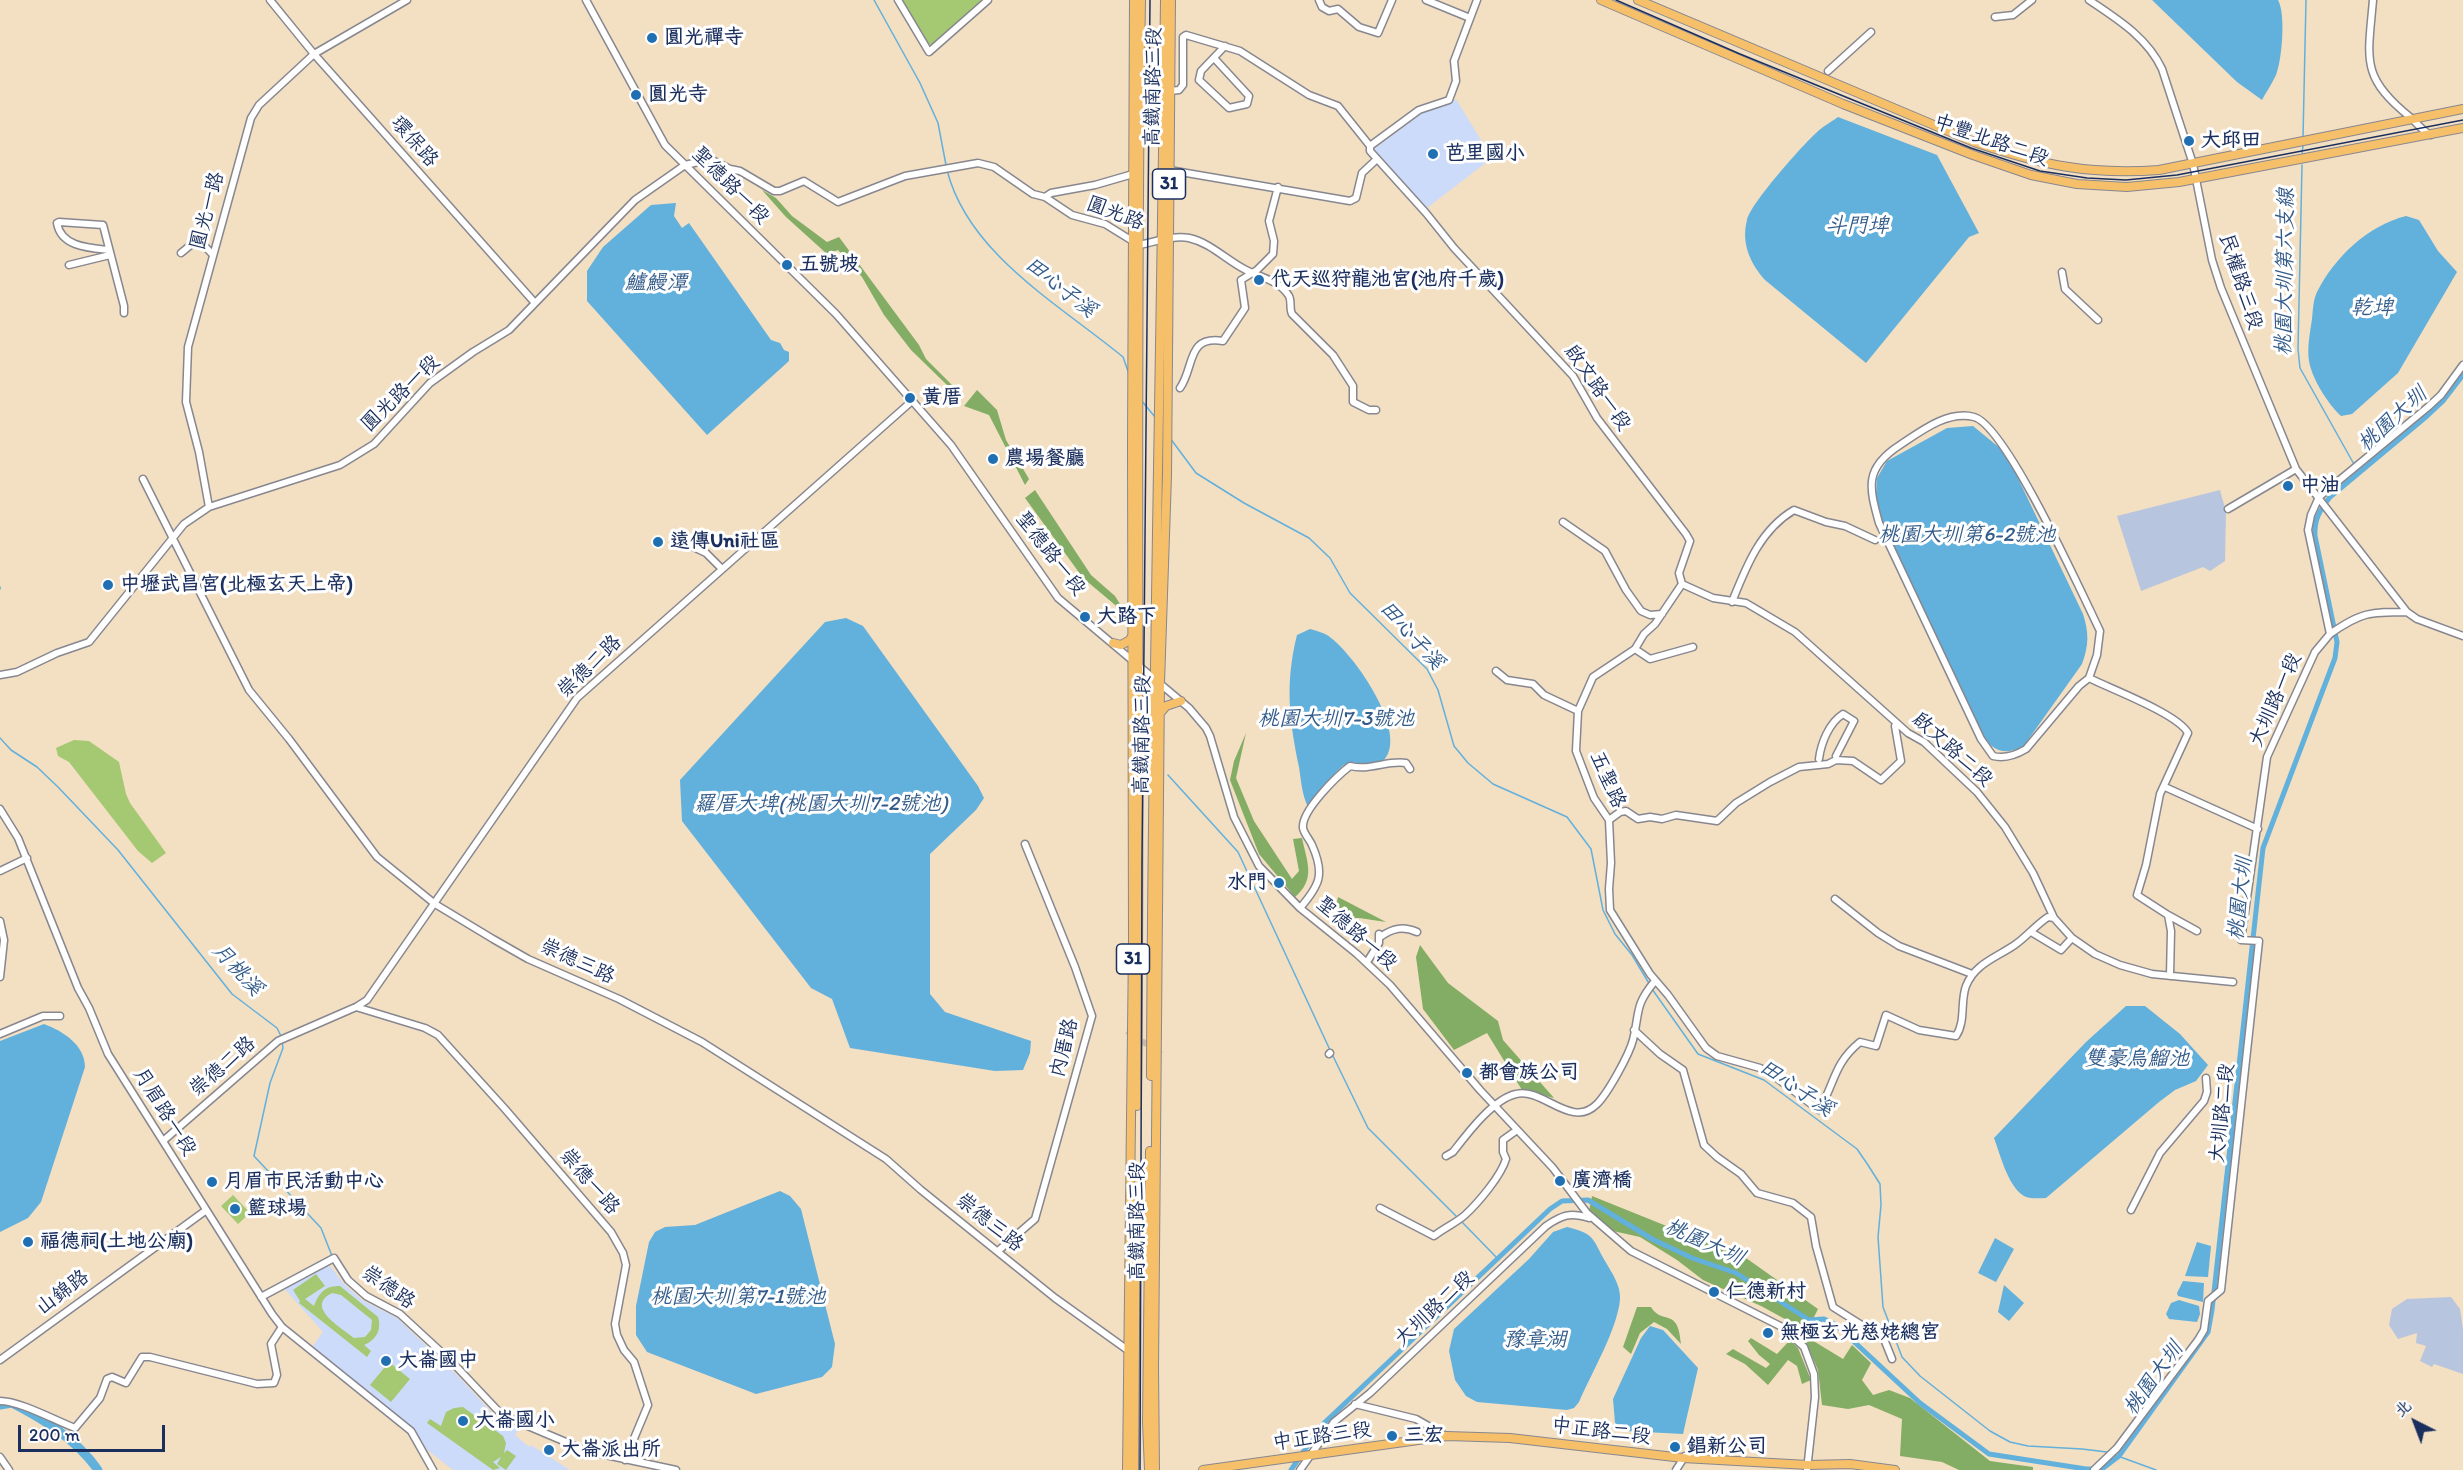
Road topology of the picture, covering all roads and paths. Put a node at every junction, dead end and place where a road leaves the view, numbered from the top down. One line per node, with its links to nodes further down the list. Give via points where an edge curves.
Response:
1 (270, 0): 23 (street, 環保路)
2 (407, 0): 23 (street, 圓光一路)
3 (586, 0): 37 (street, 聖德路一段, via 658,136)
4 (898, 0): 5 (street, via 929,52)
5 (988, 0)
6 (1134, 0): 31 (main road, 高鐵南路三段 / 31)
7 (1142, 0): 27 (main road, 高鐵南路三段 / 31)
8 (1165, 0): 29 (main road, 高鐵南路三段 / 31)
9 (1171, 0): 26 (main road, 高鐵南路三段 / 31)
10 (1319, 0): 11 (street, via 1329,11 1338,9 1359,27 1378,33)
11 (1392, 0)
12 (1426, 0): 20 (street)
13 (1477, 0): 20 (street)
14 (1601, 0): 40 (main road, 中豐北路二段, via 1999,166 2054,180 2108,186)
15 (1638, 0): 36 (main road, 中豐北路二段, via 1799,70 2022,159 2102,172)
16 (2032, 0): 19 (street, via 2013,15)
17 (2089, 0): 36 (street, 民權路三段, via 2128,28 2155,54)
18 (2373, 0): 30 (street, via 2368,58 2381,91)
19 (1995, 17)
20 (1470, 18): 34 (street, via 1454,61 1456,81 1449,100 1419,110)
21 (1871, 32): 25 (street)
22 (1225, 46): 24 (street); 26 (street, 啟文路一段, via 1186,35 1182,88); 34 (street, 啟文路一段, via 1240,51 1309,95 1338,106)
23 (314, 54): 47 (street, 圓光一路, via 259,105 251,118); 51 (street, 環保路)
24 (1214, 58): 24 (street, via 1199,73 1202,84 1229,108 1247,104 1250,96)
25 (1828, 72)
26 (1170, 91): 29 (main road); 38 (main road, 高鐵南路三段 / 31)
27 (1140, 93): 31 (main road); 44 (main road, 高鐵南路三段 / 31)
28 (2463, 110): 30 (main road, 中豐北路二段)
29 (1164, 117): 43 (main road, 高鐵南路三段 / 31)
30 (2414, 120): 33 (street); 36 (main road, 中豐北路二段)
31 (1134, 127): 39 (main road, 高鐵南路三段 / 31)
32 (2463, 128): 33 (main road, 中豐北路二段)
33 (2432, 135): 40 (main road, 中豐北路二段)
34 (1370, 146): 35 (street, 啟文路一段)
35 (1377, 159): 41 (street, via 1362,173 1353,201); 70 (street, 啟文路一段, via 1573,376 1597,418 1686,534 1689,541 1678,573)
36 (2193, 164): 40 (street, 民權路三段)
37 (685, 165): 42 (street, 圓光路, via 714,161 774,191 804,181 838,202 905,176 978,163 994,168 1032,194); 51 (street, 圓光路一段, via 635,200); 56 (street, 聖德路一段, via 836,314)
38 (1169, 170): 41 (street); 43 (main road, 高鐵南路三段 / 31)
39 (1133, 174): 42 (street, 圓光路); 44 (main road, 高鐵南路三段 / 31)
40 (2194, 178): 59 (street, 民權路三段, via 2221,288)
41 (1278, 187): 49 (street, via 1269,221 1273,254)
42 (1045, 197): 44 (street, 圓光路, via 1072,215 1105,224)
43 (1166, 240): 44 (street, 圓光路); 49 (street, 圓光路, via 1188,238 1203,243); 60 (main road, 高鐵南路三段 / 31)
44 (1136, 244): 58 (main road, 高鐵南路三段 / 31)
45 (110, 253): 45 (street, via 102,224 57,223 58,230 72,243); 48 (street); 52 (street)
46 (181, 253): 47 (street, via 198,239)
47 (213, 255): 63 (street, 圓光一路, via 188,347 186,378 186,402)
48 (69, 265)
49 (1253, 272): 55 (street, via 1241,280 1245,308 1223,341 1212,339 1200,344 1191,356); 57 (street, 圓光路, via 1276,283 1288,295 1292,314 1327,347 1353,386 1353,402)
50 (2062, 272): 53 (street, via 2065,289)
51 (535, 303): 63 (street, 圓光路一段, via 503,334 430,383 374,444 340,465)
52 (124, 313)
53 (2098, 320)
54 (2463, 365): 62 (street, via 2428,407)
55 (1180, 388)
56 (912, 401): 69 (street, 崇德二路); 77 (street, 聖德路一段, via 951,445 1058,598)
57 (1376, 410)
58 (1135, 450): 75 (main road, 高鐵南路三段 / 31); 81 (main road, 高鐵南路三段 / 31)
59 (2296, 469): 62 (street, 民權路三段); 64 (street)
60 (1163, 478): 80 (main road, 高鐵南路三段 / 31); 86 (main road, 高鐵南路三段 / 31)
61 (143, 479): 66 (street, 崇德三路)
62 (2319, 497): 72 (street, 民權路三段); 74 (street, via 2308,530)
63 (209, 507): 66 (street, 圓光路一段, via 184,524)
64 (2228, 509)
65 (1563, 522): 73 (street, via 1605,551 1641,611)
66 (172, 540): 84 (street, 圓光路一段, via 89,642 17,672); 106 (street, 崇德三路, via 249,690 377,857)
67 (1875, 540): 71 (street, via 1794,510 1783,516 1754,552)
68 (687, 544): 69 (street, via 706,553)
69 (722, 569): 106 (street, 崇德二路, via 577,698)
70 (1682, 584): 71 (street, 啟文路二段); 73 (street, 五聖路)
71 (1732, 602): 92 (street, 啟文路二段, via 1746,603 1795,632)
72 (2407, 612): 74 (street, via 2374,612 2354,618); 76 (street, 民權路三段)
73 (1662, 614): 79 (street, 五聖路)
74 (2334, 632): 99 (street, 大圳路一段, via 2314,652 2267,757)
75 (1133, 633): 77 (main road, via 1131,640 1121,645); 82 (main road, 高鐵南路三段 / 31)
76 (2463, 636)
77 (1113, 643): 82 (street, 聖德路一段)
78 (1693, 647): 79 (street, via 1650,659)
79 (1635, 649): 90 (street, 五聖路, via 1593,677)
80 (1155, 651): 81 (main road); 86 (main road, 高鐵南路三段 / 31)
81 (1140, 653): 82 (main road, 高鐵南路三段 / 31)
82 (1136, 663): 86 (street, 聖德路一段); 88 (main road, 高鐵南路三段 / 31); 104 (main road, 高鐵南路三段 / 31)
83 (1496, 671): 90 (street, via 1507,680 1533,684 1544,695)
84 (0, 675)
85 (2089, 678): 85 (street, via 2026,749 2014,755 1993,756 1981,739 1879,523 1871,492 1874,468 1887,453 1926,428 1958,415 1977,417 1994,433 2025,482 2100,632); 96 (street, via 2184,726 2188,733)
86 (1157, 680): 87 (main road, 高鐵南路三段 / 31); 89 (street, 聖德路一段); 91 (main road, 高鐵南路三段 / 31)
87 (1154, 696): 88 (main road, via 1145,692); 156 (main road, 高鐵南路三段 / 31)
88 (1139, 701): 101 (main road, 高鐵南路三段 / 31)
89 (1180, 701): 91 (main road); 107 (street, 聖德路一段, via 1206,728 1234,817 1259,866)
90 (1578, 711): 98 (street, 五聖路, via 1576,751 1594,798)
91 (1161, 712): 157 (main road, 高鐵南路三段 / 31)
92 (1897, 723): 98 (street, via 1901,761 1881,780 1853,761 1836,760 1799,768 1770,782 1736,803 1717,821 1676,815 1638,819 1626,811); 109 (street, 啟文路二段, via 1924,742 1977,792 2005,827)
93 (1836, 756): 94 (street, via 1854,721 1844,714 1833,723)
94 (1819, 759)
95 (1410, 769): 107 (street, via 1406,763 1394,761 1378,767 1350,766 1314,802 1303,829 1320,871 1314,892)
96 (2164, 787): 99 (street); 108 (street, via 2137,895)
97 (0, 809): 102 (street, 月眉路一段)
98 (1609, 820): 120 (street, 五聖路, via 1610,910)
99 (2258, 829): 115 (street, 大圳路一段, via 2241,940)
100 (1025, 844): 137 (street, 內厝路, via 1092,1016 1035,1219)
101 (1140, 848): 104 (main road); 136 (main road, 高鐵南路三段 / 31)
102 (27, 858): 103 (street); 129 (street, 月眉路一段, via 108,1054)
103 (0, 871)
104 (1133, 876): 135 (main road, 高鐵南路三段 / 31)
105 (1835, 899): 117 (street, via 1899,946)
106 (435, 904): 122 (street, 崇德二路, via 369,996); 137 (street, 崇德三路, via 528,959 657,1018 729,1059 886,1159)
107 (1300, 908): 116 (street, 聖德路一段)
108 (2168, 915): 111 (street); 118 (street)
109 (2054, 918): 113 (street, via 2048,917); 114 (street, 啟文路二段)
110 (0, 921): 119 (street, via 4,940)
111 (2197, 931)
112 (1417, 932): 116 (street, via 1393,929 1379,935 1379,943)
113 (2031, 932): 114 (street, via 2061,950); 117 (street)
114 (2072, 938): 118 (street, 啟文路二段, via 2120,965)
115 (2259, 941): 162 (street, 大圳路二段, via 2221,1290 2208,1301 2204,1330 2198,1340 2117,1448)
116 (1367, 962): 127 (street, 聖德路一段)
117 (1972, 974): 120 (street, 五聖路, via 1956,1036 1919,1030 1886,1015 1876,1046 1860,1042 1852,1048 1834,1075 1819,1110 1770,1073 1716,1056)
118 (2170, 976): 121 (street, 啟文路二段)
119 (0, 977)
120 (1655, 982): 124 (street, via 1638,1008)
121 (2234, 982)
122 (356, 1007): 129 (street, 崇德二路, via 278,1041); 149 (street, 崇德一路, via 438,1035 506,1109 623,1253 626,1265 615,1324 617,1335 637,1368 648,1405)
123 (60, 1016): 125 (street, via 43,1016)
124 (1634, 1030): 127 (street, via 1618,1072 1597,1104 1583,1113 1527,1094 1516,1094); 141 (street, via 1683,1070 1704,1145 1742,1174 1757,1193 1793,1203 1811,1218 1833,1307 1884,1339)
125 (0, 1034)
126 (2206, 1078): 132 (street, via 2204,1101 2160,1153)
127 (1494, 1105): 128 (street, 聖德路一段); 130 (street)
128 (1517, 1130): 131 (street, via 1503,1140 1506,1159 1502,1170 1459,1219 1434,1236); 134 (street, 聖德路一段)
129 (163, 1141): 133 (street, 月眉路一段)
130 (1446, 1156)
131 (1380, 1208)
132 (2131, 1210)
133 (206, 1211): 138 (street, 月眉路一段); 142 (street, 山錦路)
134 (1594, 1220): 144 (street, 大圳路二段, via 1575,1213 1546,1226); 150 (street, via 1631,1251 1782,1327 1804,1347 1814,1374 1815,1397)
135 (1130, 1222): 136 (main road); 140 (main road, 高鐵南路三段 / 31)
136 (1136, 1242): 155 (main road, 高鐵南路三段 / 31)
137 (998, 1251): 140 (street, 崇德三路)
138 (261, 1297): 139 (street, 月眉路一段); 149 (street, 崇德路, via 332,1259 366,1296 400,1314 502,1415 586,1451)
139 (282, 1327): 143 (street, via 271,1344 278,1376 274,1383 257,1384 142,1357 126,1383 107,1379 100,1398 75,1428 12,1401); 152 (street, 月眉路一段, via 411,1431)
140 (1129, 1351): 154 (main road, 高鐵南路三段 / 31)
141 (1892, 1359)
142 (0, 1360)
143 (0, 1401)
144 (1355, 1404): 145 (street, via 1416,1419); 146 (street, 大圳路二段, via 1334,1422)
145 (1447, 1436): 146 (main road, 中正路三段); 148 (main road, 中正路二段, via 1510,1438)
146 (1307, 1456): 158 (main road, 中正路三段); 159 (street, 大圳路二段)
147 (0, 1457): 151 (street)
148 (1684, 1457): 150 (main road, 中正路二段); 160 (street)
149 (625, 1461): 153 (street, 崇德路)
150 (1808, 1468): 161 (main road, 中正路二段, via 1850,1464)
151 (9, 1470)
152 (433, 1470)
153 (676, 1470)
154 (1127, 1470)
155 (1134, 1470)
156 (1149, 1470)
157 (1155, 1470)
158 (1203, 1470)
159 (1300, 1470)
160 (1676, 1470)
161 (1895, 1470)
162 (2094, 1470)

